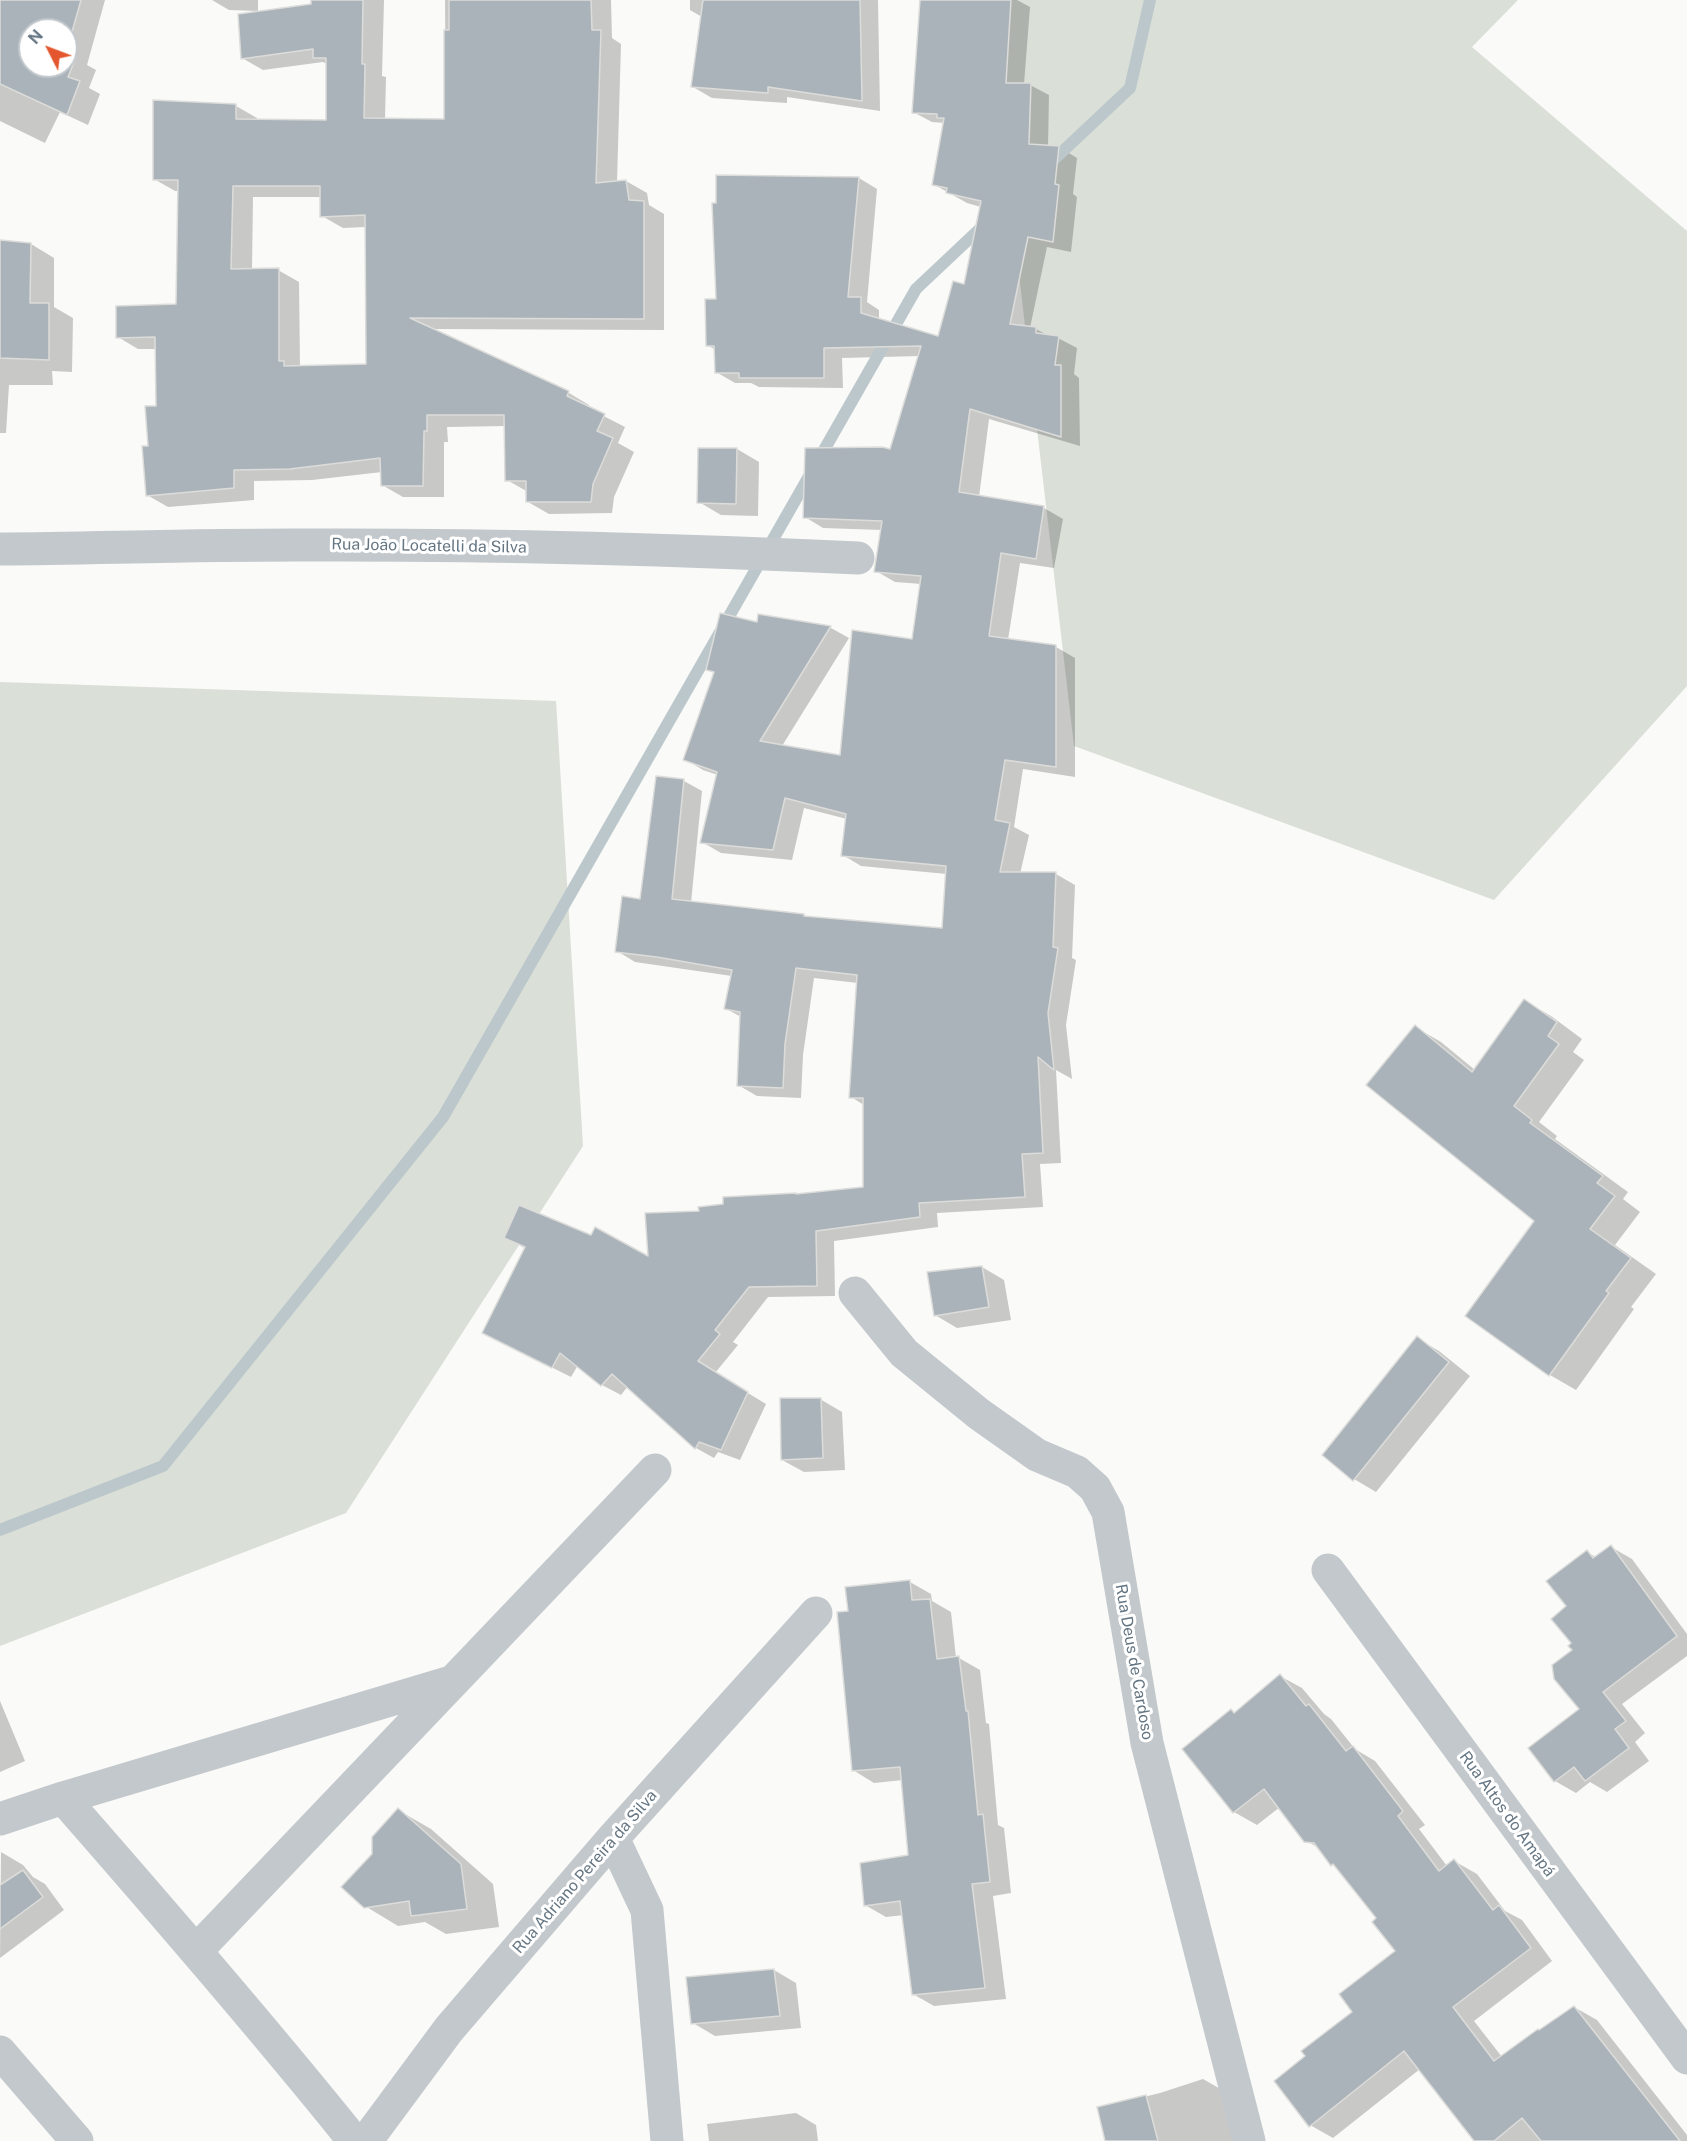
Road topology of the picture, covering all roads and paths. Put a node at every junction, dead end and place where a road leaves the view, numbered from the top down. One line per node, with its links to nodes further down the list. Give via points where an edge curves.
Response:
1 (0, 549): 2 (street, Rua João Locatelli da Silva, via 464,546)
2 (858, 558)
3 (855, 1293): 18 (street, Rua Deus de Cardoso, via 904,1353 1037,1455 1077,1472 1095,1488 1108,1512 1147,1743)
4 (655, 1470): 7 (street)
5 (1328, 1570): 13 (street, Rua Altos do Amapá)
6 (816, 1613): 10 (street, Rua Adriano Pereira da Silva)
7 (456, 1680): 8 (street); 11 (street)
8 (63, 1798): 9 (street); 11 (street)
9 (0, 1819)
10 (613, 1839): 14 (street, via 647,1910); 17 (street, Rua Adriano Pereira da Silva, via 449,2029)
11 (197, 1950): 16 (street)
12 (0, 2052): 15 (street)
13 (1687, 2058)
14 (662, 2136)
15 (77, 2141)
16 (354, 2141)
17 (366, 2141)
18 (1249, 2141)

